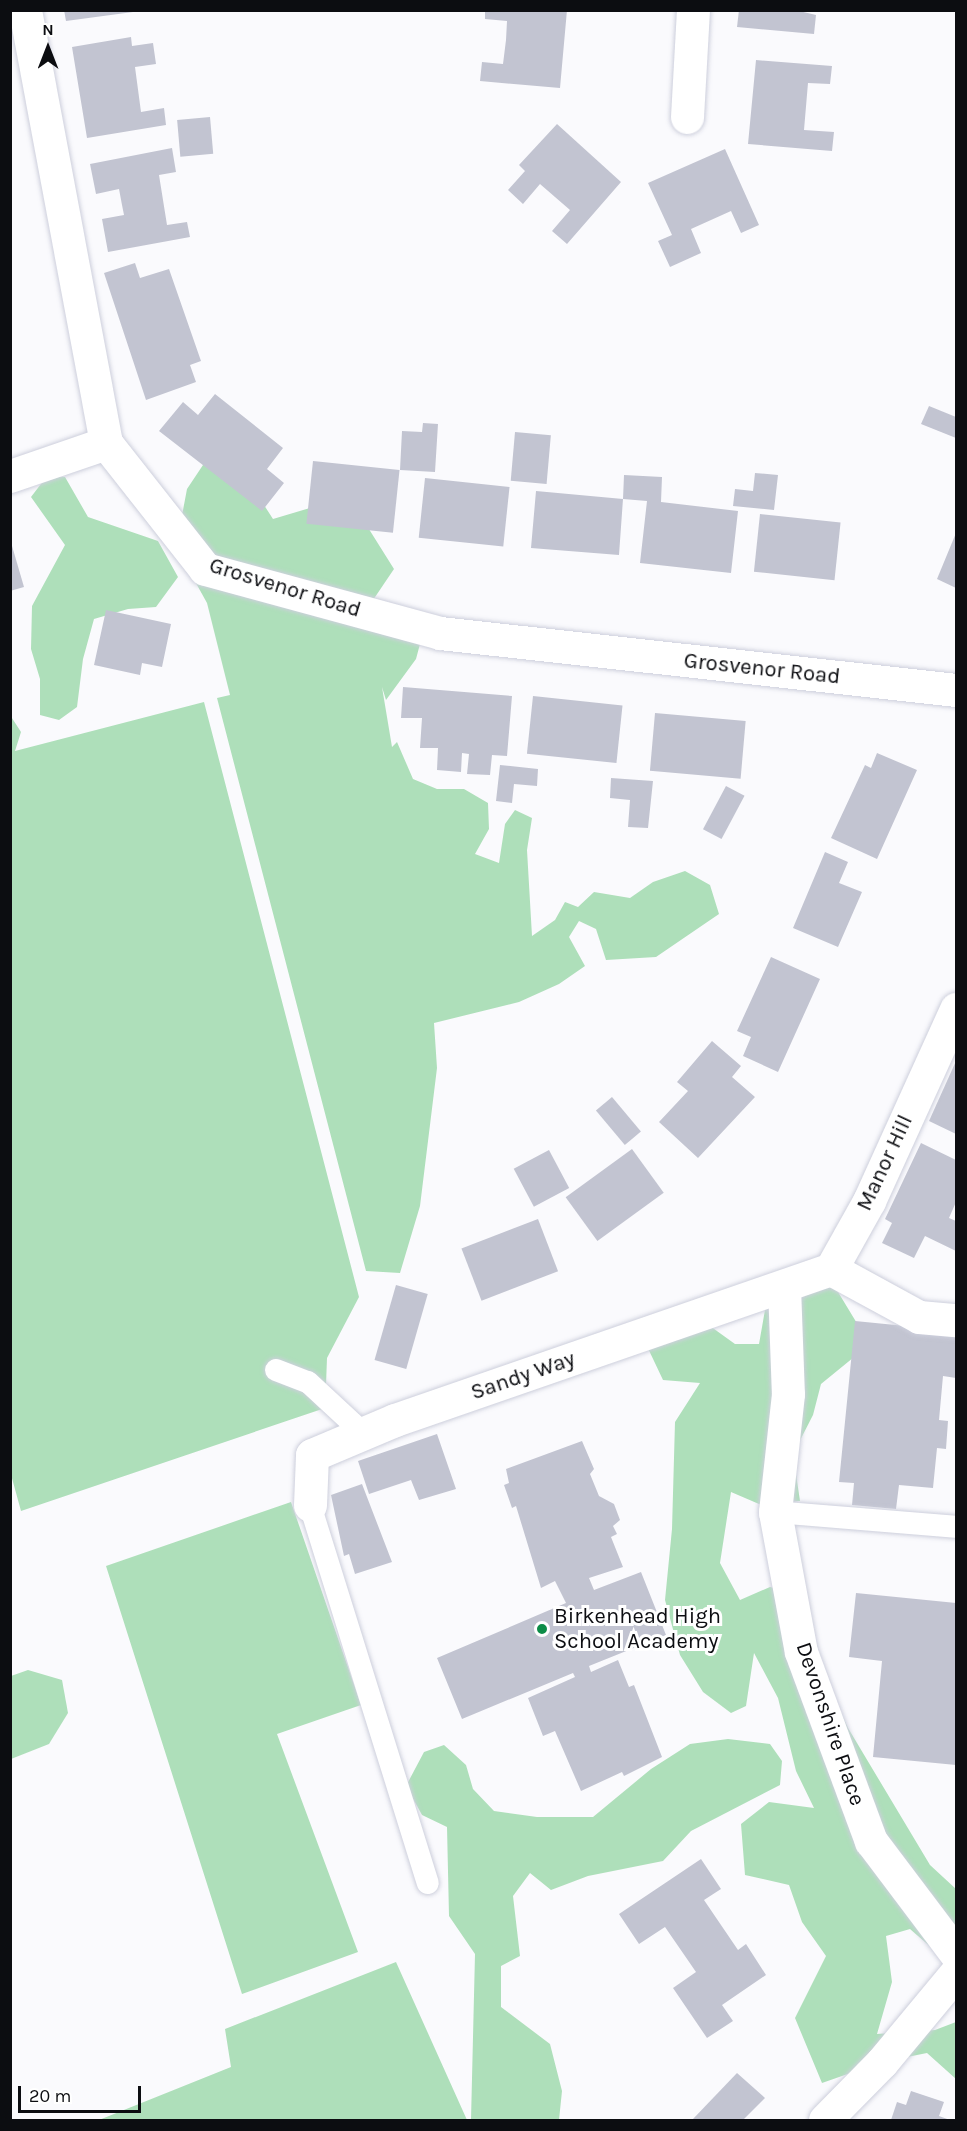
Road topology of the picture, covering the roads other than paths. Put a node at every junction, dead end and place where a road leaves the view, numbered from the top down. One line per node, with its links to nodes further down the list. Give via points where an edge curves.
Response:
1 (25, 10): 4 (street, Grosvenor Road)
2 (693, 10): 3 (street)
3 (687, 117)
4 (106, 443): 5 (street); 6 (street, Grosvenor Road, via 205,569 440,633)
5 (10, 476)
6 (957, 690)
7 (957, 1009): 8 (street, Manor Hill, via 869,1201)
8 (831, 1269): 9 (street); 10 (street, via 919,1317)
9 (784, 1287): 12 (street, Sandy Way); 14 (street, Devonshire Place, via 788,1394)
10 (957, 1320)
11 (276, 1370): 12 (lane, via 308,1382)
12 (363, 1433): 13 (street, Sandy Way, via 312,1455)
13 (310, 1505): 16 (lane)
14 (775, 1512): 15 (lane); 17 (street, Devonshire Place, via 801,1652 871,1841)
15 (957, 1527)
16 (428, 1883)
17 (957, 1954)
18 (957, 1973): 19 (street, via 882,2062)
19 (825, 2121)

